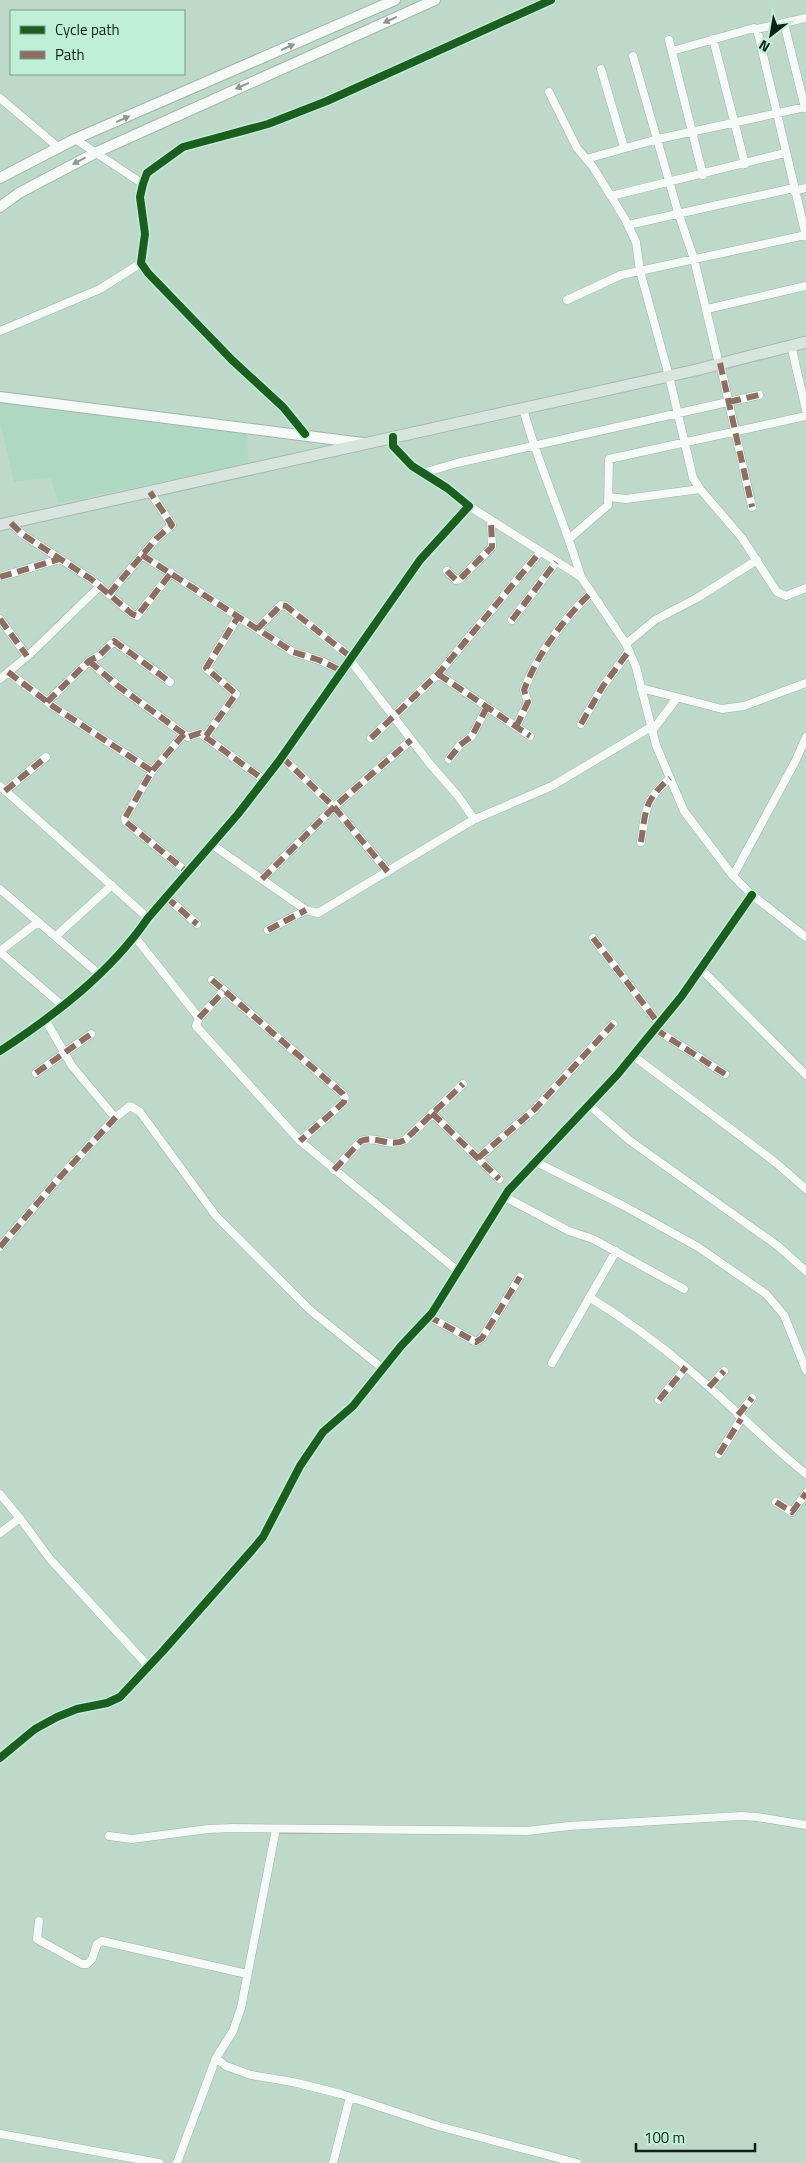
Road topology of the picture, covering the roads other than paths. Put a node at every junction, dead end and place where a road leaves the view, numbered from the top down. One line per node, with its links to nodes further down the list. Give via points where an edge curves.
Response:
1 (395, 0): 5 (street)
2 (435, 0): 8 (street, one-way to 8)
3 (551, 0): 31 (street, via 319,104 268,124 183,147 148,173)
4 (806, 18): 6 (street)
5 (342, 23): 8 (street); 20 (street, one-way to 5)
6 (784, 23): 16 (street); 17 (street, via 757,29)
7 (754, 28): 10 (street)
8 (347, 39): 24 (street, one-way to 24)
9 (669, 40): 11 (street)
10 (713, 40): 11 (street); 18 (street)
11 (672, 51): 19 (street)
12 (633, 56): 21 (street)
13 (601, 69): 22 (street)
14 (549, 92): 26 (street, via 577,148)
15 (0, 98): 23 (street)
16 (805, 108): 17 (street)
17 (777, 114): 18 (street); 25 (street)
18 (735, 123): 19 (street); 27 (street)
19 (692, 132): 21 (street); 28 (street)
20 (76, 139): 23 (street); 24 (street)
21 (658, 139): 22 (street); 30 (street)
22 (624, 147): 26 (street)
23 (59, 148): 29 (street)
24 (97, 152): 31 (street); 35 (street, one-way to 35, via 19,193)
25 (786, 153): 27 (street); 33 (street)
26 (586, 159): 34 (street)
27 (745, 164): 28 (street)
28 (703, 175): 30 (street)
29 (0, 178)
30 (670, 183): 34 (street); 36 (street)
31 (143, 184): 40 (street, via 140,197 145,234)
32 (806, 188): 33 (street)
33 (794, 190): 36 (street); 38 (street)
34 (611, 196): 37 (street)
35 (0, 207)
36 (679, 215): 37 (street); 39 (street)
37 (628, 225): 41 (street, via 636,242)
38 (806, 236): 39 (street)
39 (694, 259): 41 (street); 44 (street)
40 (141, 263): 45 (street, via 100,289); 58 (street, via 232,360 283,407)
41 (640, 271): 43 (street, via 621,275); 49 (street)
42 (806, 286): 44 (street)
43 (567, 300)
44 (707, 309): 48 (street)
45 (0, 331)
46 (806, 342): 47 (main road)
47 (791, 345): 48 (main road); 54 (street)
48 (719, 364): 49 (main road); 52 (street)
49 (669, 376): 53 (main road); 55 (street)
50 (759, 395): 52 (street)
51 (0, 397): 58 (street)
52 (729, 402): 55 (street); 57 (street)
53 (523, 408): 59 (main road); 62 (street)
54 (806, 410)
55 (678, 413): 61 (street); 62 (street)
56 (806, 416): 57 (street)
57 (736, 433): 61 (street); 68 (street)
58 (305, 434): 60 (street)
59 (393, 437): 60 (main road); 63 (street, via 393,446)
60 (367, 443): 65 (main road)
61 (686, 444): 64 (street, via 693,478); 66 (street, via 609,459)
62 (533, 446): 63 (street); 71 (street)
63 (423, 473): 67 (street)
64 (700, 489): 66 (street, via 626,499); 75 (street)
65 (150, 492): 70 (main road); 73 (street, via 172,525)
66 (609, 497): 71 (street, via 604,510)
67 (468, 506): 69 (street); 91 (street, via 420,560)
68 (752, 507)
69 (491, 520): 72 (street); 77 (street, via 490,550 460,578 456,580)
70 (6, 524): 74 (street)
71 (570, 538): 80 (street)
72 (540, 552): 76 (street); 95 (street)
73 (142, 555): 78 (street); 84 (street)
74 (60, 558): 79 (street); 81 (street)
75 (757, 560): 82 (street, via 768,580 782,595 793,595); 89 (street, via 655,620)
76 (556, 562): 80 (street); 87 (street)
77 (447, 572)
78 (171, 573): 84 (street, via 137,616); 85 (street)
79 (0, 576)
80 (581, 577): 83 (street)
81 (100, 586): 84 (street); 90 (street)
82 (806, 588)
83 (591, 593): 89 (street); 105 (street, via 541,656 524,690 528,702)
84 (109, 594)
85 (238, 617): 88 (street); 108 (street, via 206,668 236,694)
86 (0, 619): 90 (street)
87 (512, 620)
88 (257, 629): 91 (street, via 281,605 286,606); 93 (street, via 293,652)
89 (628, 647): 99 (street); 104 (street)
90 (28, 656): 94 (street)
91 (351, 658): 93 (street); 103 (street)
92 (89, 661): 97 (street, via 114,641); 101 (street); 107 (street)
93 (342, 671): 114 (street)
94 (8, 672): 96 (street); 101 (street)
95 (438, 674): 102 (street); 103 (street)
96 (0, 679)
97 (170, 682)
98 (806, 683): 100 (street, via 744,706 722,709)
99 (641, 688): 100 (street); 106 (street)
100 (676, 698): 106 (street)
101 (47, 702): 116 (street)
102 (487, 707): 105 (street); 115 (street, via 472,736)
103 (394, 717): 111 (street); 112 (street)
104 (581, 724)
105 (516, 727): 109 (street)
106 (652, 729): 117 (street); 121 (street, via 552,786)
107 (184, 734): 108 (street, via 191,738 200,733); 116 (street)
108 (206, 736): 118 (street)
109 (530, 736)
110 (806, 737): 126 (street)
111 (371, 738)
112 (411, 740): 120 (street); 121 (street)
113 (46, 757): 119 (street)
114 (282, 757): 118 (street); 120 (street)
115 (449, 759)
116 (152, 771): 124 (street, via 125,818 126,822)
117 (670, 778): 122 (street, via 652,796); 126 (street, via 684,811)
118 (264, 780): 123 (street)
119 (3, 789): 128 (street)
120 (334, 807): 125 (street); 127 (street)
121 (474, 819): 125 (street)
122 (641, 842)
123 (211, 844): 124 (street); 127 (street)
124 (187, 872): 131 (street)
125 (388, 872): 132 (street, via 318,913)
126 (733, 876): 130 (street)
127 (262, 879): 132 (street)
128 (112, 885): 133 (street); 137 (street)
129 (0, 890): 134 (street)
130 (752, 895): 139 (street); 142 (street)
131 (166, 897): 133 (street); 135 (street)
132 (306, 910): 136 (street)
133 (148, 918): 138 (street)
134 (38, 922): 137 (street); 141 (street)
135 (197, 924)
136 (268, 930)
137 (56, 936): 143 (street)
138 (135, 937): 143 (street); 147 (street)
139 (806, 937)
140 (593, 938): 150 (street)
141 (0, 951): 146 (street)
142 (701, 969): 150 (street); 157 (street)
143 (100, 974): 146 (street)
144 (212, 980): 145 (street)
145 (224, 991): 147 (street); 162 (street, via 346,1098)
146 (63, 1006): 148 (street)
147 (198, 1018): 162 (street, via 196,1026)
148 (45, 1019): 152 (street); 153 (street)
149 (614, 1024): 163 (street, via 535,1109)
150 (657, 1026): 154 (street); 156 (street)
151 (91, 1034): 153 (street)
152 (2, 1047)
153 (65, 1053): 155 (street); 161 (street, via 72,1066)
154 (632, 1055): 159 (street); 167 (street)
155 (36, 1073)
156 (725, 1074)
157 (806, 1075)
158 (463, 1084): 160 (street)
159 (589, 1104): 164 (street); 171 (street, via 629,1140 778,1246)
160 (432, 1113): 163 (street); 165 (street, via 398,1143 361,1141)
161 (116, 1117): 169 (street); 179 (street, via 130,1106 140,1112 216,1216 302,1303)
162 (300, 1141): 165 (street)
163 (478, 1158): 166 (street)
164 (536, 1162): 168 (street); 180 (street, via 698,1247 766,1294 784,1315)
165 (334, 1170): 172 (street)
166 (499, 1179)
167 (806, 1189)
168 (505, 1197): 170 (street, via 569,1231); 172 (street)
169 (0, 1247)
170 (616, 1251): 174 (street); 175 (street)
171 (806, 1271)
172 (459, 1272): 176 (street)
173 (520, 1277): 176 (street, via 482,1338 476,1342)
174 (684, 1289)
175 (589, 1297): 177 (street); 178 (street)
176 (428, 1316): 179 (street)
177 (552, 1363)
178 (686, 1367): 182 (street); 184 (street)
179 (382, 1368): 193 (street, via 353,1406 330,1424 313,1446 263,1538)
180 (806, 1370)
181 (724, 1371): 182 (street)
182 (709, 1387): 185 (street)
183 (752, 1398): 185 (street)
184 (659, 1400)
185 (739, 1417): 186 (street); 187 (street)
186 (719, 1454)
187 (806, 1474)
188 (806, 1493): 190 (street, via 792,1512)
189 (0, 1494): 191 (street)
190 (776, 1502)
191 (20, 1518): 192 (street); 193 (street, via 50,1559)
192 (0, 1533)
193 (149, 1667): 194 (street, via 120,1697 57,1717 35,1729)
194 (0, 1758)
195 (806, 1825): 196 (street, via 741,1816 527,1831)
196 (276, 1829): 197 (street, via 208,1829 132,1839); 199 (street)
197 (109, 1836)
198 (39, 1921): 199 (street, via 37,1939 82,1964 92,1959 97,1944 102,1942)
199 (247, 1974): 200 (street, via 236,2024)
200 (216, 2058): 201 (street, via 226,2066 251,2075); 204 (street)
201 (350, 2097): 205 (street); 206 (street, via 438,2126)
202 (0, 2134): 203 (street)
203 (159, 2163)
204 (177, 2163)
205 (332, 2163)
206 (577, 2163)

